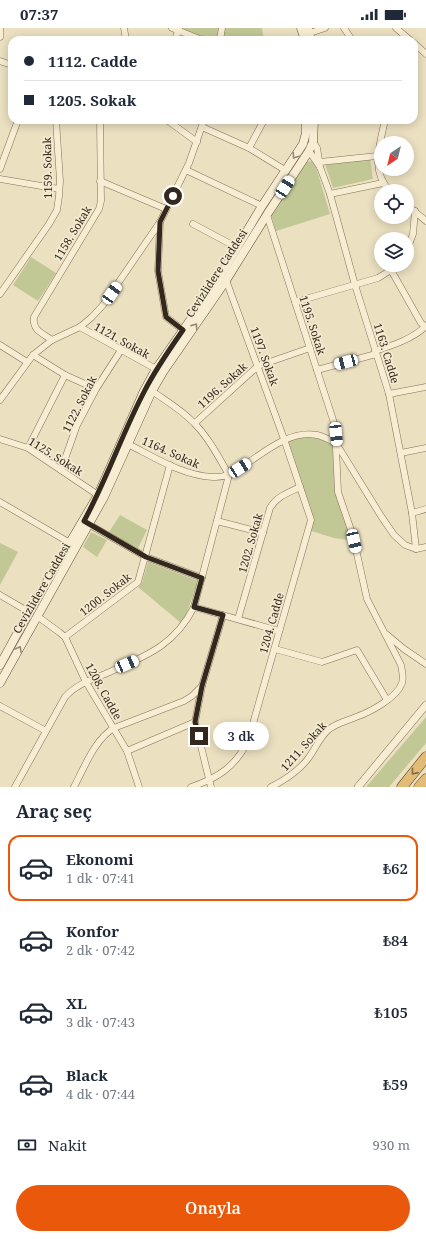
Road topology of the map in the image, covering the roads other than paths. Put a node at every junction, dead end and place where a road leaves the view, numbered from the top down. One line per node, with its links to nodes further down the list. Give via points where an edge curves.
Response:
1 (0, 28): 9 (street)
2 (172, 28): 5 (street)
3 (325, 28): 7 (street)
4 (396, 28): 8 (street)
5 (179, 29): 6 (street)
6 (194, 36)
7 (309, 36)
8 (405, 36)
9 (0, 37)
10 (418, 47): 11 (street)
11 (426, 54)
12 (17, 124): 31 (street)
13 (56, 124): 38 (street, 1159. Sokak)
14 (100, 124): 36 (street, 1158. Sokak)
15 (172, 124): 24 (street)
16 (203, 124): 21 (street)
17 (262, 124): 27 (street)
18 (306, 124): 22 (main road, Cevizlidere Caddesi)
19 (314, 124): 25 (main road, Cevizlidere Caddesi)
20 (384, 124): 23 (street)
21 (202, 127): 24 (street); 27 (street)
22 (306, 135): 25 (main road); 26 (main road, Cevizlidere Caddesi)
23 (382, 136)
24 (197, 142): 32 (street)
25 (313, 142): 28 (main road, Cevizlidere Caddesi); 30 (street, 1163. Cadde, via 317,148)
26 (302, 144): 28 (main road); 33 (main road, Cevizlidere Caddesi, one-way to 33)
27 (249, 148): 33 (street)
28 (309, 151): 30 (street, 1163. Cadde); 43 (main road, Cevizlidere Caddesi)
29 (374, 157): 30 (street)
30 (320, 165): 39 (street, 1163. Cadde)
31 (0, 169)
32 (186, 170): 40 (street); 41 (street)
33 (285, 170): 40 (main road, Cevizlidere Caddesi)
34 (380, 176): 37 (street)
35 (0, 179): 38 (street)
36 (100, 180): 41 (street); 59 (street, 1158. Sokak, via 99,208 34,317 33,324 36,329)
37 (383, 183): 39 (street)
38 (59, 189): 54 (street, 1159. Sokak, via 57,210)
39 (330, 194): 53 (street, 1163. Cadde)
40 (262, 206): 48 (main road, Cevizlidere Caddesi)
41 (166, 209): 45 (street)
42 (415, 211): 44 (street); 47 (street)
43 (267, 215): 52 (main road, Cevizlidere Caddesi); 55 (street, 1195. Sokak)
44 (426, 221)
45 (160, 222): 57 (street, via 103,305); 58 (street, via 158,271 166,317)
46 (193, 224): 48 (street)
47 (413, 232)
48 (238, 248): 49 (main road, Cevizlidere Caddesi)
49 (223, 272): 52 (main road); 58 (main road, Cevizlidere Caddesi)
50 (388, 272): 53 (street)
51 (392, 272): 56 (street, via 421,323)
52 (226, 280): 66 (street, 1197. Sokak); 72 (main road, Cevizlidere Caddesi, one-way to 52)
53 (355, 285): 55 (street); 63 (street, 1163. Cadde)
54 (0, 294)
55 (295, 302): 61 (street, 1195. Sokak)
56 (426, 326): 63 (street, via 412,337)
57 (80, 327): 59 (street); 62 (street, 1121. Sokak)
58 (183, 330): 67 (main road, Cevizlidere Caddesi)
59 (52, 340): 64 (street)
60 (0, 345): 65 (street)
61 (310, 348): 66 (street, 1196. Sokak); 68 (street, 1195. Sokak)
62 (121, 350): 67 (street, 1121. Sokak); 71 (street, 1122. Sokak)
63 (376, 352): 68 (street); 73 (street, 1163. Cadde)
64 (33, 355): 65 (street); 69 (street)
65 (27, 362): 74 (street)
66 (258, 366): 75 (street, 1196. Sokak); 77 (street, 1197. Sokak)
67 (156, 369): 87 (main road, Cevizlidere Caddesi)
68 (317, 370): 78 (street, 1195. Sokak, via 335,426)
69 (65, 375): 71 (street); 80 (street)
70 (426, 388): 73 (street)
71 (96, 389): 84 (street, 1122. Sokak, via 77,425)
72 (152, 391): 75 (street); 79 (main road, Cevizlidere Caddesi)
73 (389, 394): 82 (street, 1163. Cadde)
74 (0, 400)
75 (195, 423): 85 (street, via 208,439)
76 (0, 439): 80 (street, 1125. Sokak)
77 (284, 439): 78 (street, 1164. Sokak, via 304,434 318,435); 85 (street, 1164. Sokak); 86 (street, 1204. Cadde)
78 (336, 442): 96 (street, via 394,534 405,546); 106 (street, 1195. Sokak, via 338,492 353,536 367,599)
79 (128, 444): 83 (street, 1164. Sokak); 92 (main road, Cevizlidere Caddesi, via 104,498)
80 (28, 448): 84 (street, 1125. Sokak)
81 (426, 448): 82 (street)
82 (401, 453): 90 (street, 1163. Cadde)
83 (170, 465): 85 (street, 1164. Sokak, via 197,476 214,478); 97 (street, 1200. Sokak)
84 (61, 470): 87 (street, 1125. Sokak)
85 (229, 475): 91 (street)
86 (300, 487): 93 (street, 1202. Sokak, via 274,501); 105 (street, 1204. Cadde, via 311,520)
87 (98, 495): 92 (main road, Cevizlidere Caddesi)
88 (0, 502): 94 (street)
89 (426, 509): 90 (street)
90 (412, 513): 96 (street, 1163. Cadde)
91 (217, 521): 93 (street); 98 (street)
92 (87, 523): 94 (main road, Cevizlidere Caddesi); 97 (street); 103 (main road, Cevizlidere Caddesi)
93 (263, 533): 104 (street, 1202. Sokak)
94 (70, 543): 101 (main road, Cevizlidere Caddesi)
95 (426, 547): 96 (street)
96 (416, 549)
97 (146, 557): 98 (street); 107 (street, 1200. Sokak, via 138,582)
98 (202, 578): 100 (street)
99 (0, 595): 101 (street)
100 (194, 607): 102 (street); 111 (street, via 181,629 163,646)
101 (29, 612): 110 (main road, Cevizlidere Caddesi)
102 (223, 615): 104 (street); 113 (street)
103 (37, 616): 107 (street, 1208. Cadde); 112 (main road, Cevizlidere Caddesi, one-way to 103)
104 (238, 619): 105 (street)
105 (279, 631): 108 (street, 1204. Cadde)
106 (383, 632): 109 (street); 114 (street, 1211. Sokak, via 401,665 403,677 402,684)
107 (65, 638): 111 (street, 1208. Cadde)
108 (274, 649): 114 (street, via 322,662 357,650); 122 (street, 1204. Cadde, via 245,747 233,764)
109 (426, 664)
110 (0, 665)
111 (86, 682): 118 (street, 1208. Cadde); 119 (street, via 65,697)
112 (0, 683)
113 (202, 686): 117 (street); 118 (street, via 184,701)
114 (387, 700): 129 (street, 1211. Sokak, via 329,729 296,772)
115 (426, 705): 130 (street)
116 (0, 706): 119 (street)
117 (195, 722): 120 (street); 122 (street)
118 (114, 728): 120 (street, 1208. Cadde); 126 (street, via 99,741)
119 (46, 731): 125 (street)
120 (127, 751): 127 (street, 1208. Cadde)
121 (426, 757): 131 (highway, one-way to 131)
122 (209, 779): 124 (street, 1204. Cadde); 128 (street)
123 (426, 779): 132 (highway)
124 (196, 786)
125 (15, 787)
126 (74, 787)
127 (139, 787)
128 (211, 787)
129 (271, 787)
130 (358, 787)
131 (402, 787)
132 (419, 787)

